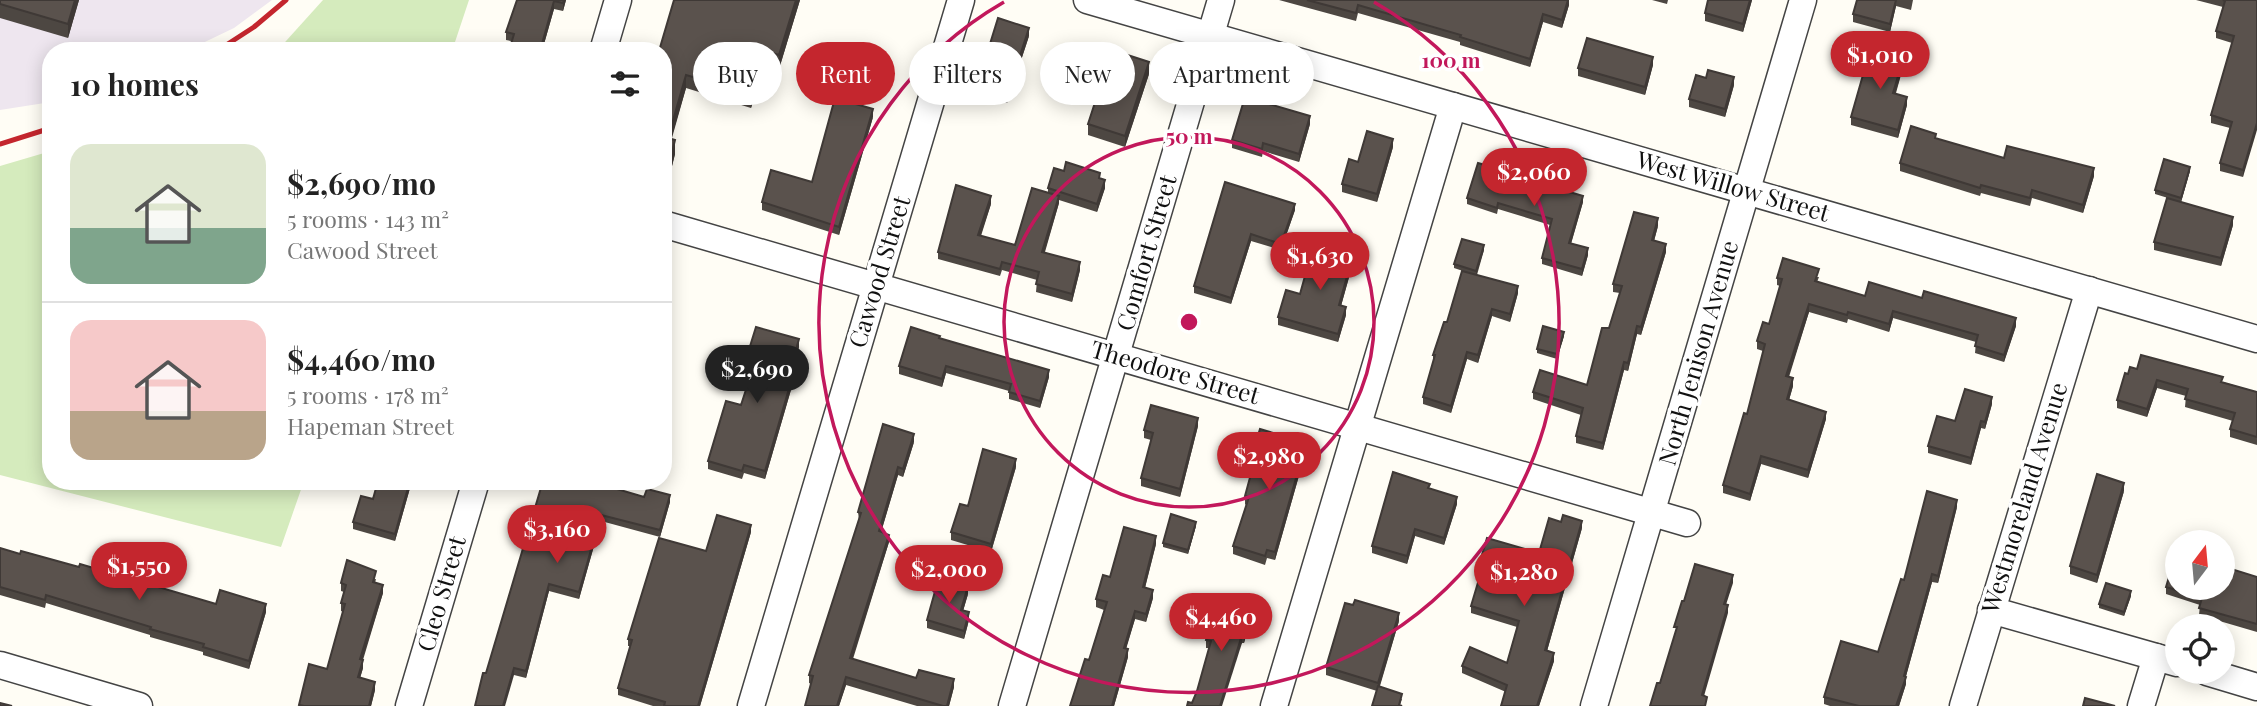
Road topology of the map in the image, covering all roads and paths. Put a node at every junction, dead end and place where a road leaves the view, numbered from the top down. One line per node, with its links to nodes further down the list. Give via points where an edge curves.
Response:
1 (618, 0): 7 (street)
2 (961, 0): 11 (street, Cawood Street)
3 (1087, 0): 6 (street, West Willow Street)
4 (1221, 0): 6 (street, Comfort Street)
5 (1803, 0): 9 (street, North Jenison Avenue)
6 (1211, 36): 8 (street, West Willow Street); 14 (street, Comfort Street)
7 (606, 42)
8 (1453, 106): 9 (street, West Willow Street); 15 (street)
9 (1748, 191): 12 (street, West Willow Street); 17 (street, North Jenison Avenue)
10 (672, 227): 11 (street, Theodore Street)
11 (875, 287): 14 (street, Theodore Street); 28 (street, Cawood Street)
12 (2089, 290): 13 (street, West Willow Street); 19 (street, Westmoreland Avenue)
13 (2257, 339)
14 (1117, 356): 15 (street, Theodore Street); 29 (street, Comfort Street)
15 (1356, 426): 17 (street, Theodore Street); 30 (street)
16 (473, 490): 27 (street, Cleo Street)
17 (1652, 512): 18 (street, Theodore Street); 31 (street, North Jenison Avenue)
18 (1687, 523)
19 (1991, 610): 20 (street); 32 (street, Westmoreland Avenue)
20 (2165, 660)
21 (2165, 662): 33 (street)
22 (0, 665): 25 (street)
23 (2235, 680): 24 (street)
24 (2257, 687)
25 (92, 699): 26 (street)
26 (139, 706)
27 (409, 706)
28 (751, 706)
29 (1012, 706)
30 (1274, 706)
31 (1594, 706)
32 (1963, 706)
33 (2141, 706)

